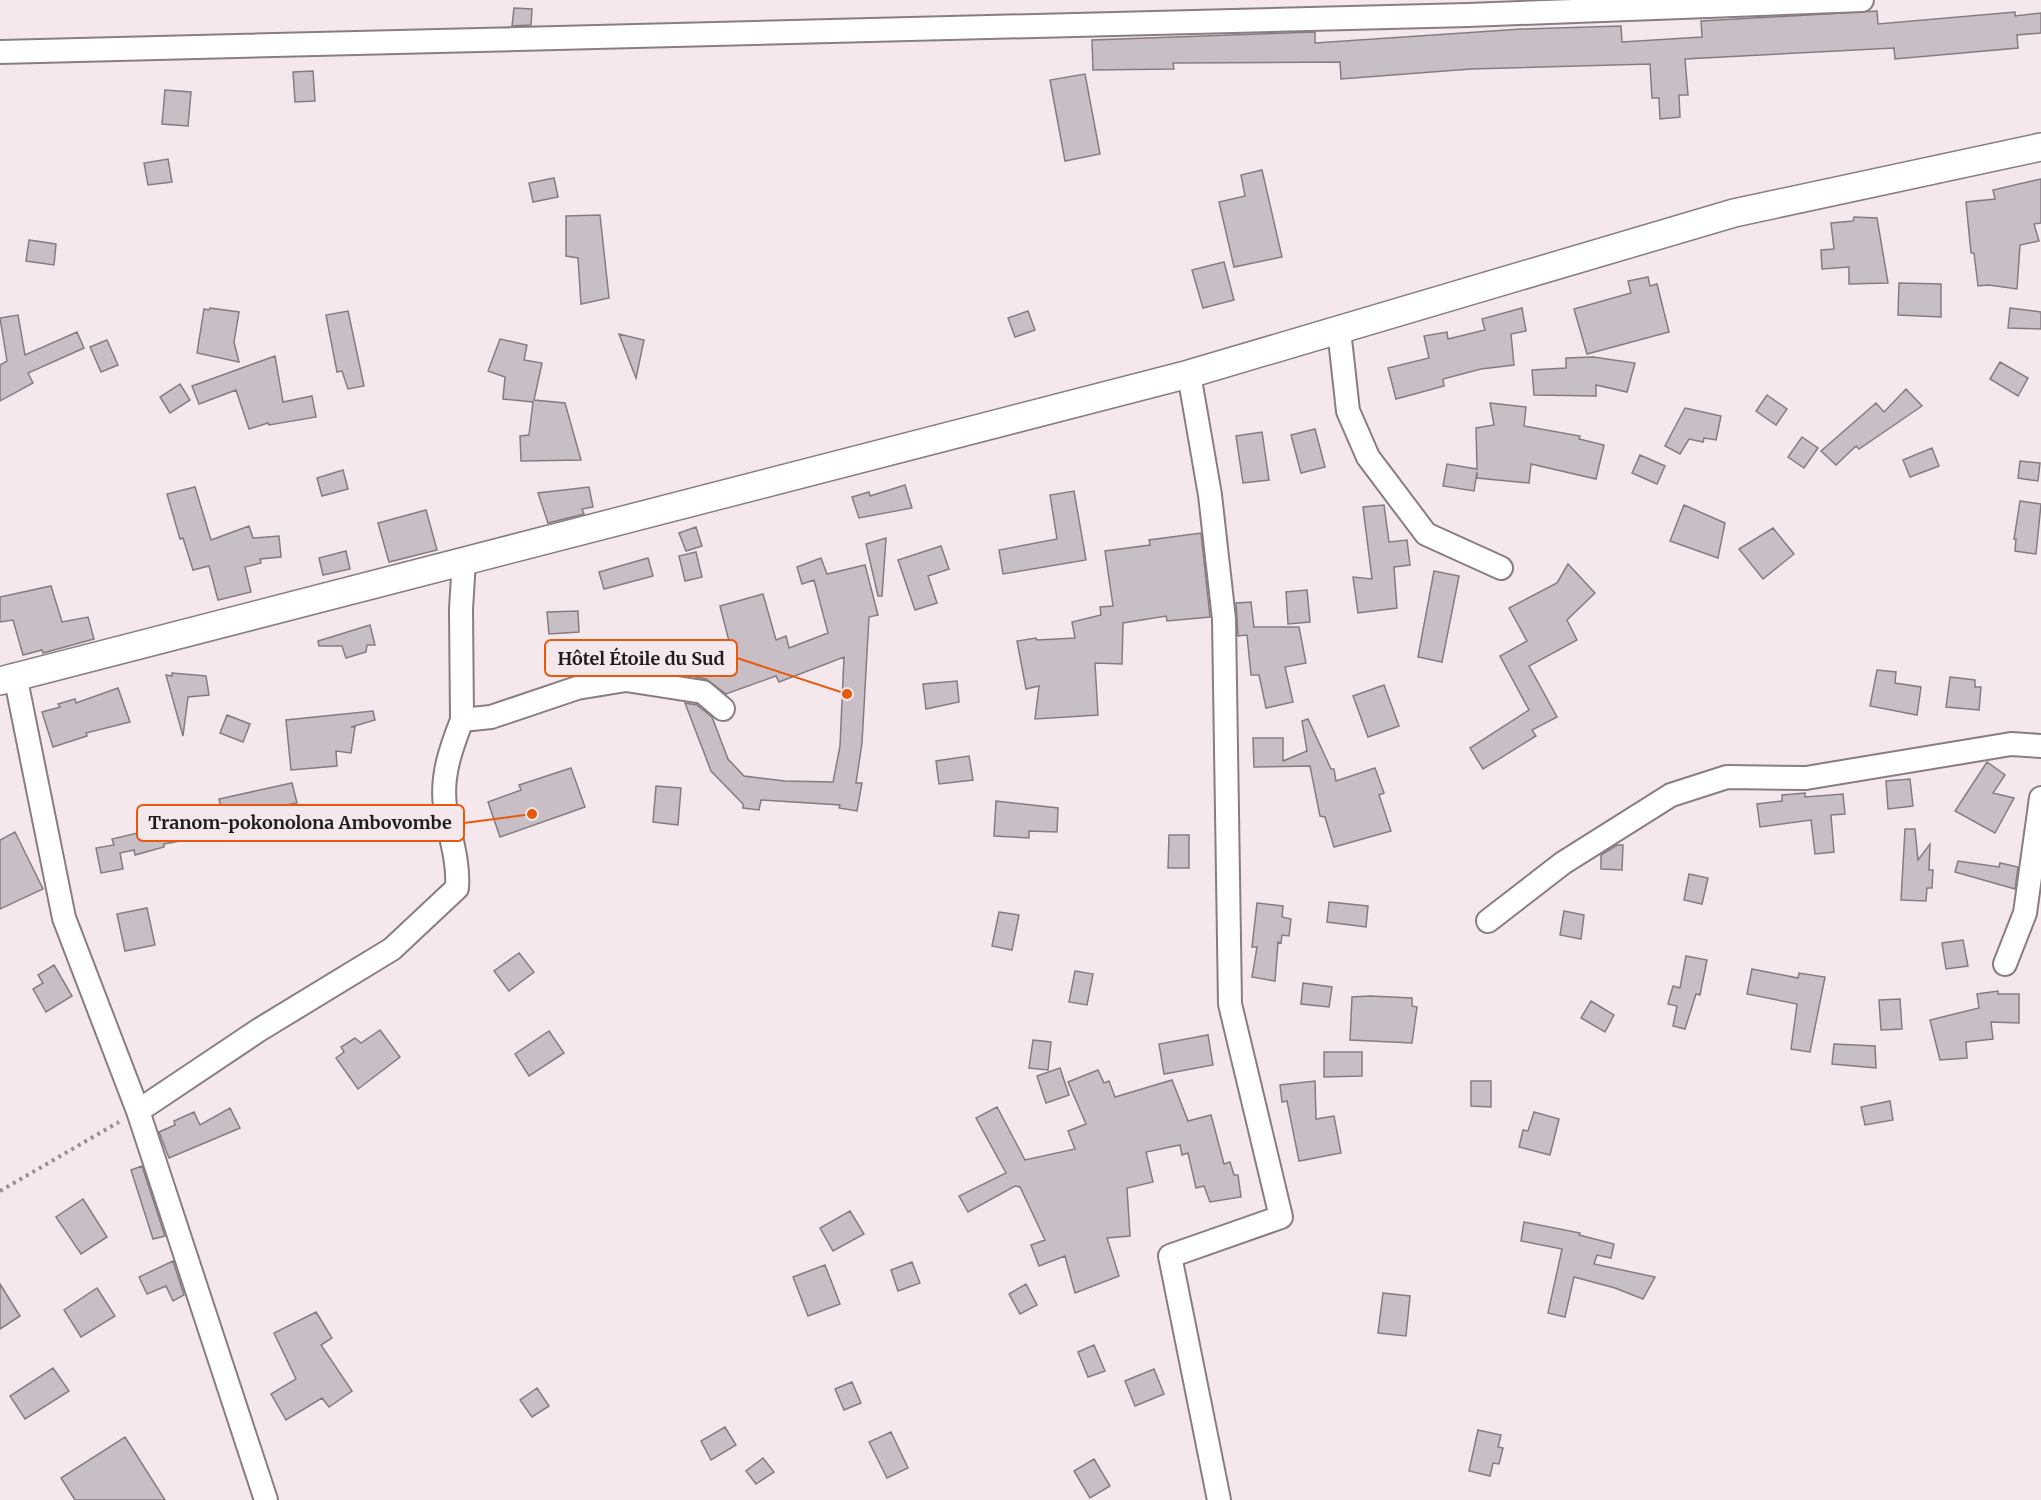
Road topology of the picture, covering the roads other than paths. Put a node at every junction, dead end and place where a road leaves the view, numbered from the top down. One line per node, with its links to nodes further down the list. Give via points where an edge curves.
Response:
1 (1862, 0): 2 (street, via 1468,15)
2 (0, 52)
3 (2041, 147): 4 (main road, via 1734,213)
4 (1339, 330): 5 (main road); 7 (street, via 1348,411 1368,457 1426,534)
5 (1189, 374): 6 (main road); 17 (street, via 1210,495 1224,619 1230,1004 1281,1217 1170,1256)
6 (464, 560): 8 (main road); 10 (street)
7 (1501, 568)
8 (8, 678): 15 (street, via 64,918)
9 (723, 709): 10 (street, via 703,692 626,680 577,688 491,717)
10 (462, 720): 15 (street, via 445,774 445,805 456,853 457,888 392,949 259,1030)
11 (2041, 746): 13 (street, via 2011,744 1806,778 1727,777 1671,795 1563,863)
12 (2041, 798): 14 (street, via 2025,913)
13 (1488, 921)
14 (2005, 964)
15 (138, 1111): 16 (street)
16 (266, 1500)
17 (1219, 1500)

